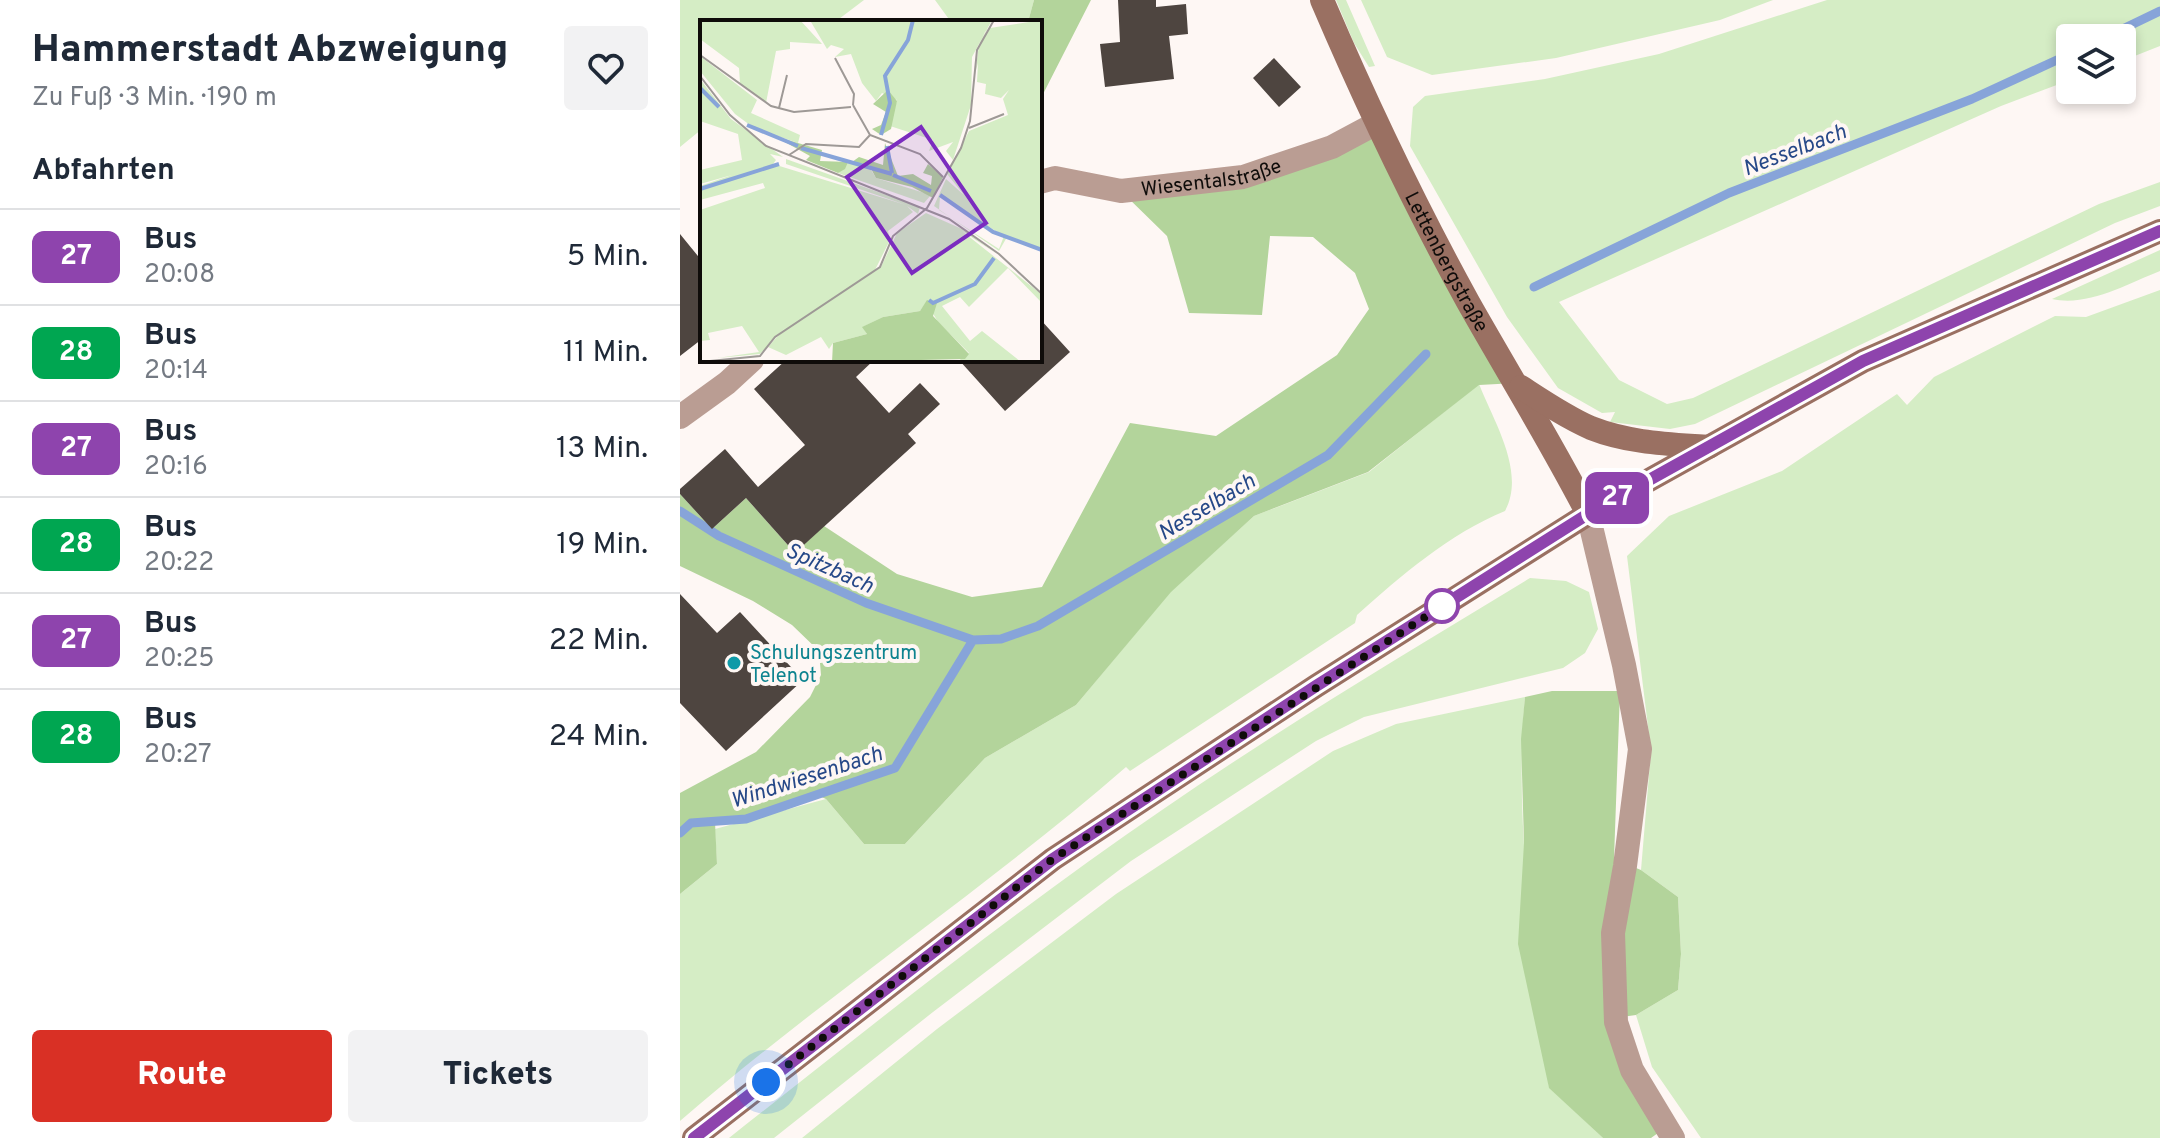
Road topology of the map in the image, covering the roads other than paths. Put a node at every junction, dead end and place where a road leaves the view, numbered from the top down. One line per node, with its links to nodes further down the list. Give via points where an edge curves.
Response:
1 (1322, 0): 2 (main road, Lettenbergstraße)
2 (1375, 124): 3 (street, Wiesentalstraße, via 1332,147 1243,177 1121,191 1055,178); 6 (main road, Lettenbergstraße)
3 (1042, 181)
4 (2160, 231): 8 (main road, via 1863,361)
5 (750, 362): 7 (street)
6 (1516, 383): 8 (main road, via 1593,428 1650,442); 9 (main road, Lettenbergstraße)
7 (680, 417)
8 (1709, 447): 9 (main road)
9 (1588, 514): 10 (main road, via 1053,859); 11 (street, via 1640,749 1613,933 1616,1022 1632,1070)
10 (694, 1138)
11 (1673, 1138)

